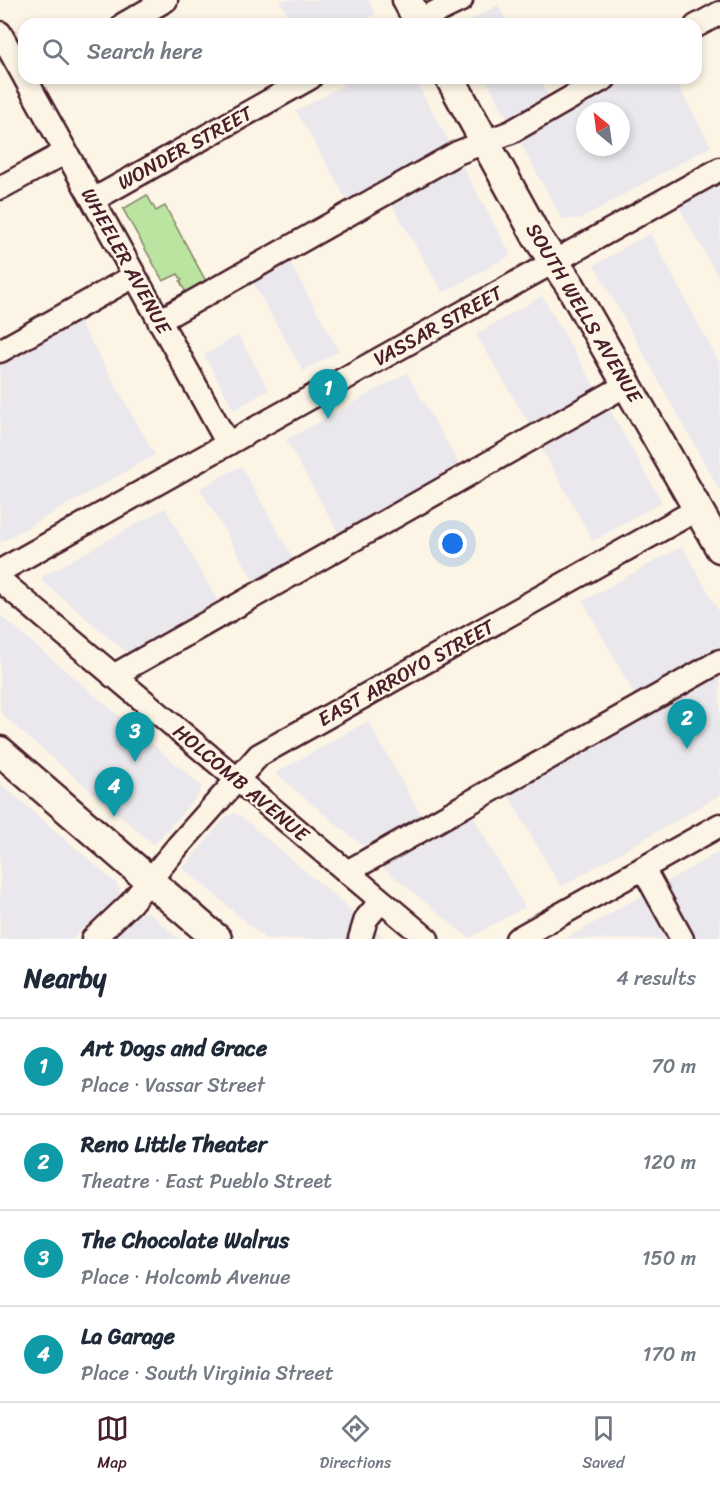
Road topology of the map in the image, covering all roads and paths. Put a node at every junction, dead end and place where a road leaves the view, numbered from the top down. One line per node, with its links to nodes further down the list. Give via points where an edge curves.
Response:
1 (166, 0): 5 (street)
2 (461, 0): 4 (street)
3 (720, 13): 6 (street)
4 (414, 17)
5 (134, 18)
6 (702, 23)
7 (0, 33): 8 (street, WHEELER AVENUE)
8 (18, 64)
9 (29, 84): 14 (street, WHEELER AVENUE)
10 (299, 84): 17 (street, WONDER STREET)
11 (453, 84): 13 (main road, SOUTH WELLS AVENUE)
12 (595, 84): 13 (street, via 511,132)
13 (485, 142): 18 (main road, SOUTH WELLS AVENUE); 20 (street, via 457,153)
14 (66, 152): 16 (street); 17 (street, WHEELER AVENUE)
15 (720, 169): 18 (street, VASSAR STREET)
16 (0, 188)
17 (93, 200): 19 (street, WHEELER AVENUE)
18 (554, 261): 22 (main road, SOUTH WELLS AVENUE); 23 (street, VASSAR STREET)
19 (134, 276): 20 (street, WHEELER AVENUE); 21 (street)
20 (159, 321): 23 (street, WHEELER AVENUE)
21 (0, 351)
22 (628, 384): 24 (main road, SOUTH WELLS AVENUE); 29 (street)
23 (228, 444): 26 (street, VASSAR STREET)
24 (698, 509): 25 (main road, SOUTH WELLS AVENUE); 31 (street, EAST ARROYO STREET, via 259,755)
25 (720, 548)
26 (0, 571)
27 (0, 580): 29 (street, HOLCOMB AVENUE)
28 (720, 661): 34 (street)
29 (113, 676): 31 (street, HOLCOMB AVENUE)
30 (0, 751): 35 (main road)
31 (237, 780): 34 (street, HOLCOMB AVENUE); 35 (street, EAST ARROYO STREET)
32 (720, 825): 33 (street)
33 (643, 868): 41 (street); 42 (street)
34 (347, 872): 36 (street, HOLCOMB AVENUE)
35 (150, 880): 39 (street, EAST ARROYO STREET); 40 (main road)
36 (381, 901): 37 (street, via 366,919); 38 (street, HOLCOMB AVENUE)
37 (364, 937)
38 (424, 938)
39 (93, 939)
40 (218, 939)
41 (517, 939)
42 (682, 939)

